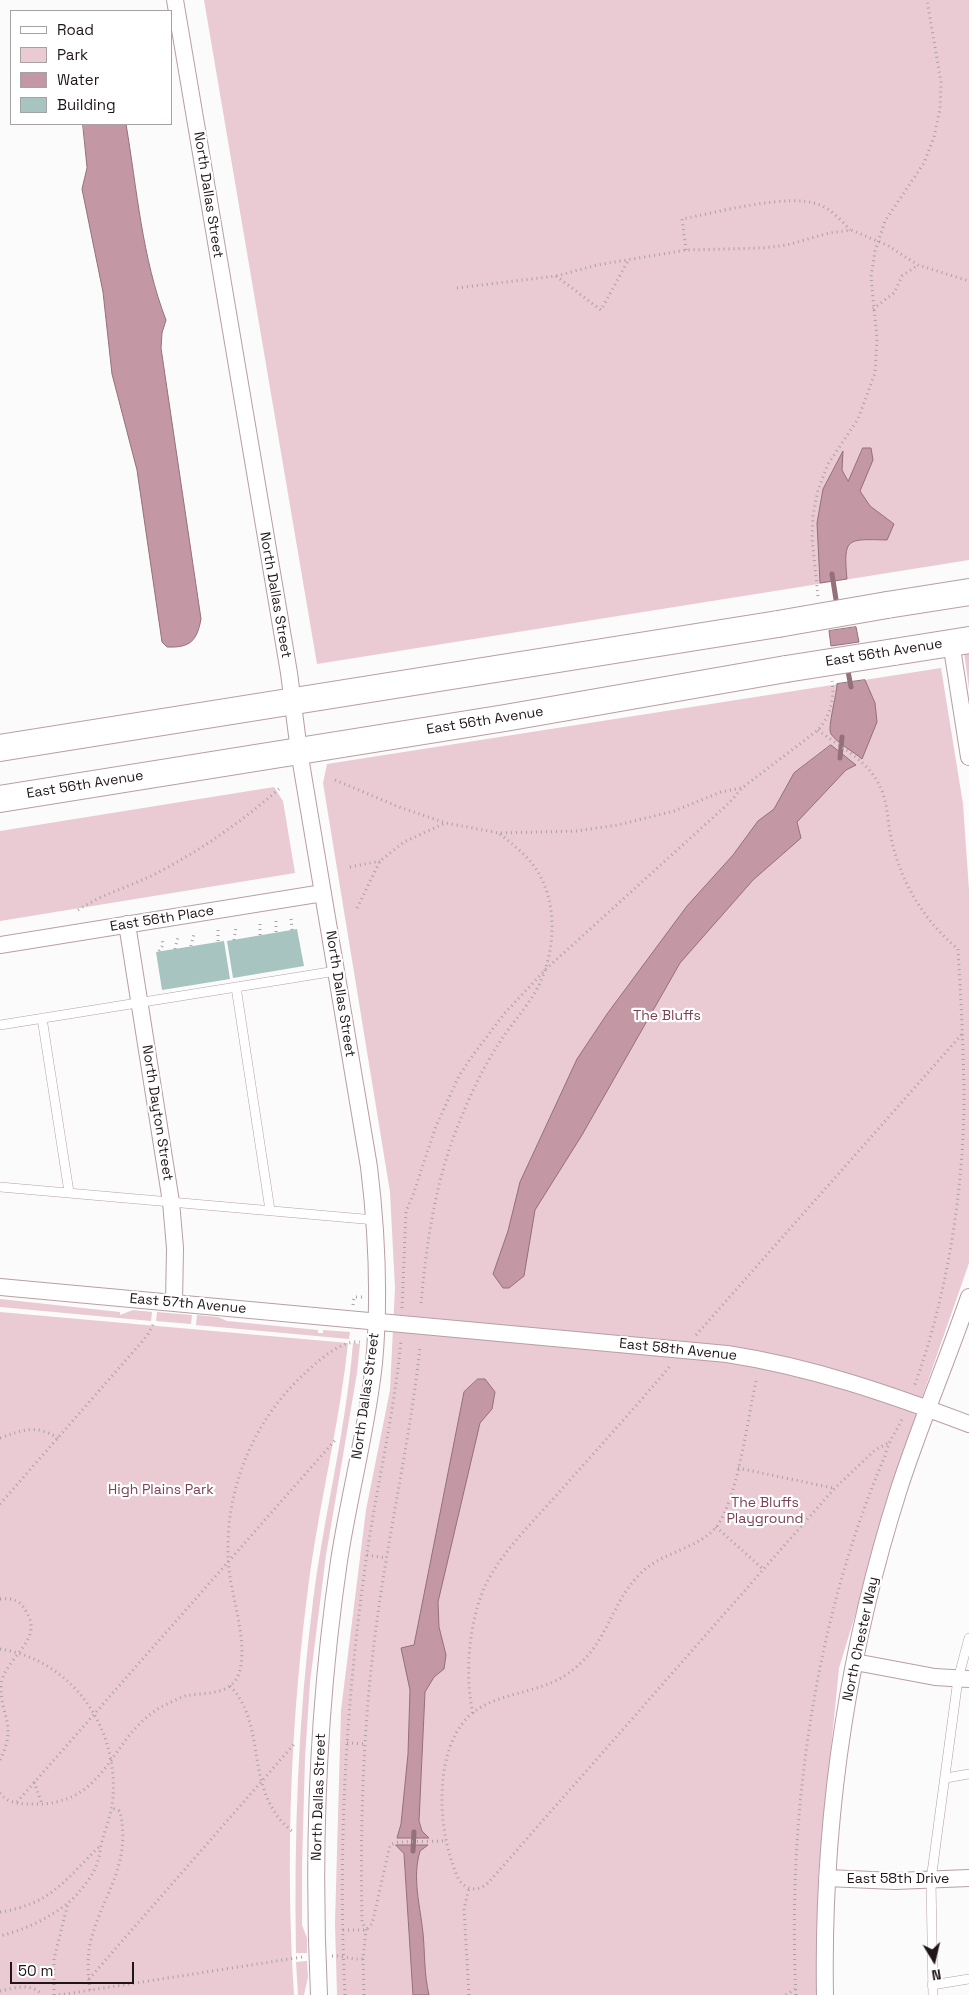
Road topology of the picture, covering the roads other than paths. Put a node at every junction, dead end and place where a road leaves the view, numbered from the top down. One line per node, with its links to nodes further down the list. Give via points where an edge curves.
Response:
1 (176, 0): 4 (street, North Dallas Street)
2 (969, 592): 4 (main road, bridge)
3 (960, 641): 6 (main road, East 56th Avenue, bridge); 7 (street)
4 (293, 700): 5 (main road); 6 (street, North Dallas Street)
5 (0, 748)
6 (299, 751): 8 (main road, East 56th Avenue); 9 (street, North Dallas Street)
7 (969, 757)
8 (0, 799)
9 (323, 893): 10 (street, East 56th Place); 12 (street, North Dallas Street)
10 (127, 924): 11 (street, East 56th Place); 14 (street, North Dayton Street)
11 (0, 945)
12 (336, 971): 13 (lane); 21 (street, North Dallas Street)
13 (236, 987): 14 (lane); 20 (lane)
14 (140, 1003): 15 (lane); 19 (street, North Dayton Street)
15 (42, 1018): 16 (lane); 18 (lane)
16 (0, 1025)
17 (0, 1187): 18 (lane)
18 (69, 1192): 19 (lane)
19 (171, 1202): 20 (lane); 24 (street, North Dayton Street, via 175,1248)
20 (270, 1210): 21 (lane)
21 (375, 1220): 25 (street, North Dallas Street)
22 (0, 1287): 24 (street, East 57th Avenue)
23 (969, 1297): 26 (street, North Chester Way)
24 (174, 1303): 25 (street, East 57th Avenue)
25 (377, 1322): 26 (street, East 58th Avenue, via 728,1354 806,1369); 38 (street, North Dallas Street, via 370,1388 339,1561 325,1682 316,1819)
26 (929, 1408): 27 (street, East 58th Avenue); 29 (street, North Chester Way, via 899,1490)
27 (969, 1424)
28 (969, 1638): 30 (lane)
29 (855, 1662): 30 (street); 33 (street, North Chester Way, via 838,1763)
30 (963, 1679): 32 (lane)
31 (969, 1774): 32 (lane)
32 (946, 1778): 35 (lane)
33 (827, 1878): 35 (street, East 58th Drive); 39 (street, North Chester Way)
34 (969, 1878): 35 (street, East 58th Drive)
35 (931, 1880): 37 (lane)
36 (969, 1979): 37 (lane)
37 (932, 1985): 40 (lane)
38 (319, 1995)
39 (825, 1995)
40 (932, 1995)

